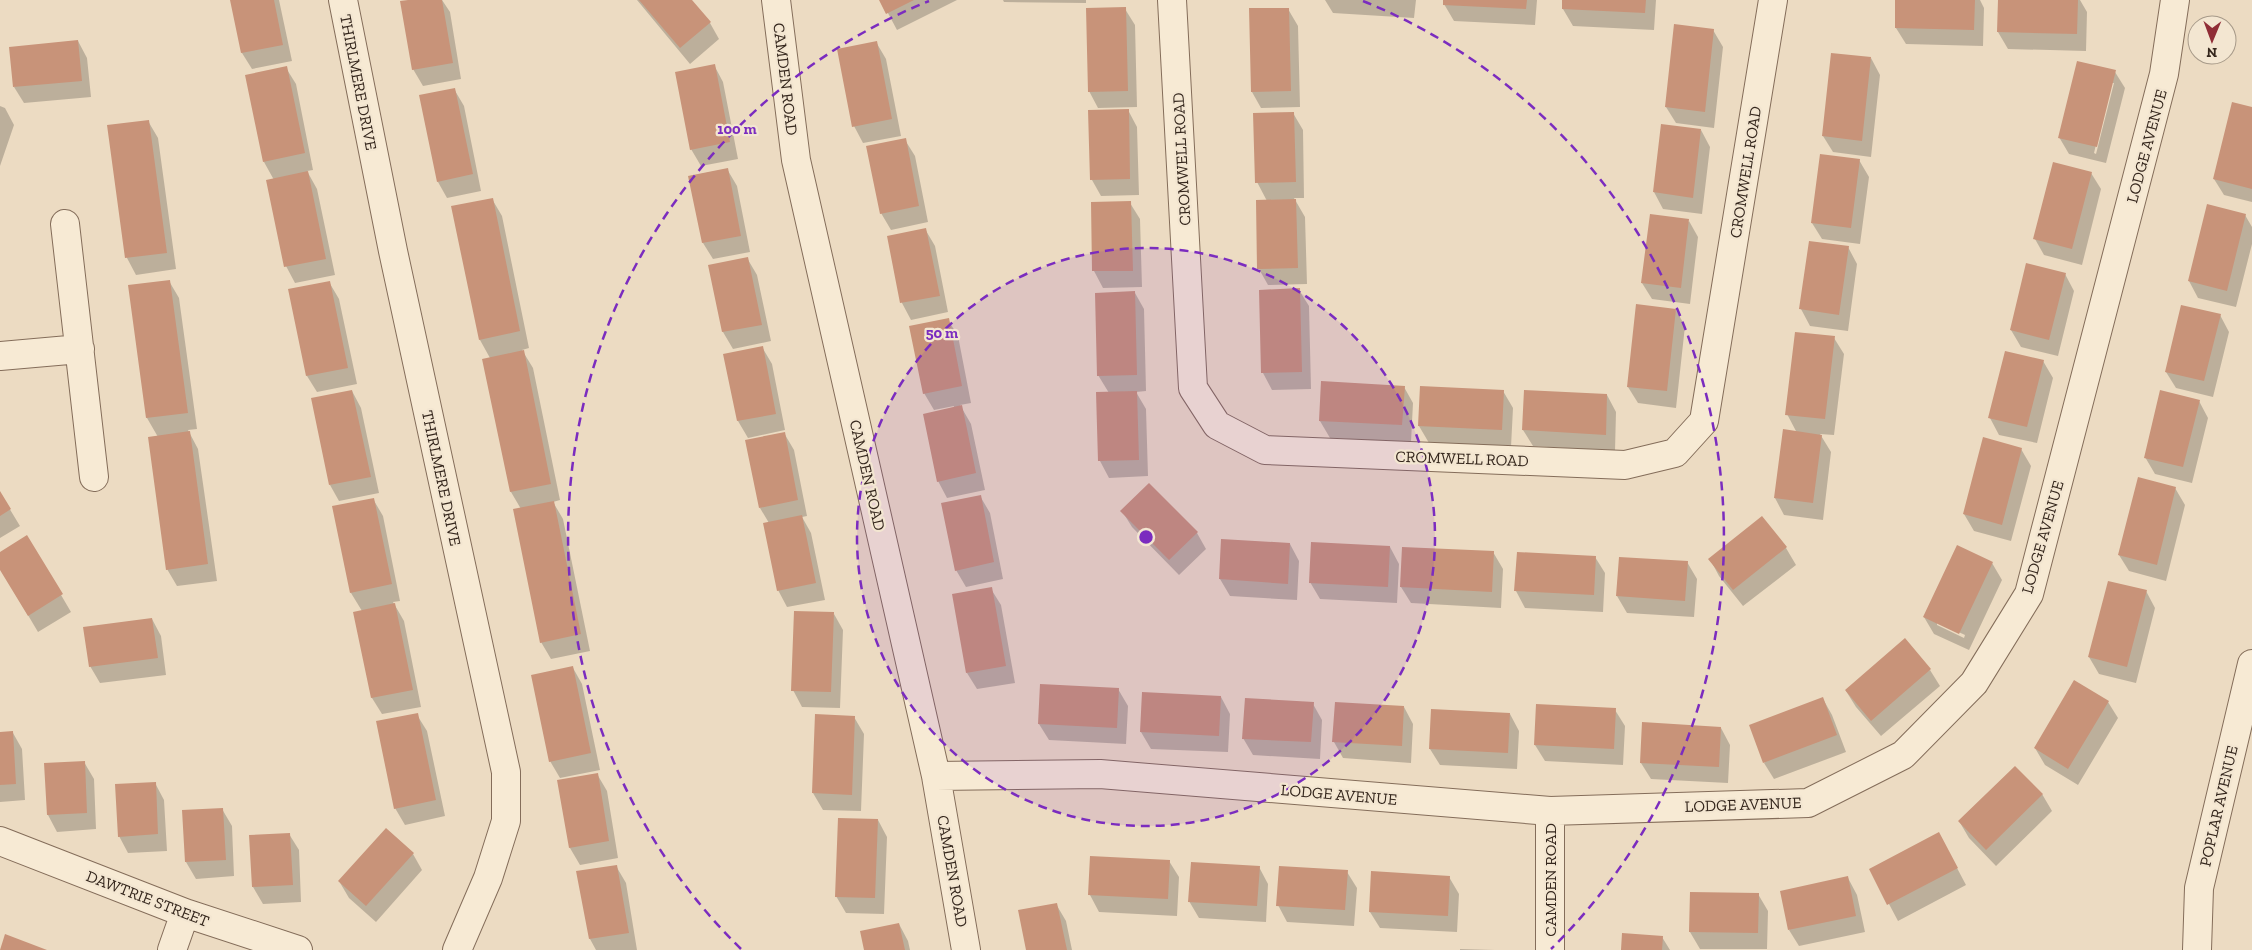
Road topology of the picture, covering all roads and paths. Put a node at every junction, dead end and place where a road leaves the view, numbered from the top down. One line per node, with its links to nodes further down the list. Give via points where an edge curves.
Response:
1 (343, 0): 17 (street, THIRLMERE DRIVE, via 393,251 506,772 506,821 488,878)
2 (776, 0): 11 (street, CAMDEN ROAD, via 796,160)
3 (1172, 0): 4 (street, CROMWELL ROAD, via 1193,388 1216,425 1265,450 1625,465 1675,453 1704,421)
4 (1773, 0)
5 (2175, 0): 12 (street, LODGE AVENUE, via 2164,74 2029,594 1974,683 1903,755 1808,803)
6 (65, 224): 7 (street)
7 (80, 349): 8 (street); 9 (street)
8 (0, 356)
9 (94, 476)
10 (2252, 664): 20 (street, POPLAR AVENUE, via 2199,888)
11 (936, 776): 12 (street, LODGE AVENUE, via 1100,774); 18 (street, CAMDEN ROAD)
12 (1550, 811): 19 (street, CAMDEN ROAD)
13 (0, 841): 14 (street, DAWTRIE STREET)
14 (184, 913): 15 (street); 16 (street, DAWTRIE STREET)
15 (172, 950)
16 (298, 950)
17 (457, 950)
18 (966, 950)
19 (1550, 950)
20 (2197, 950)

